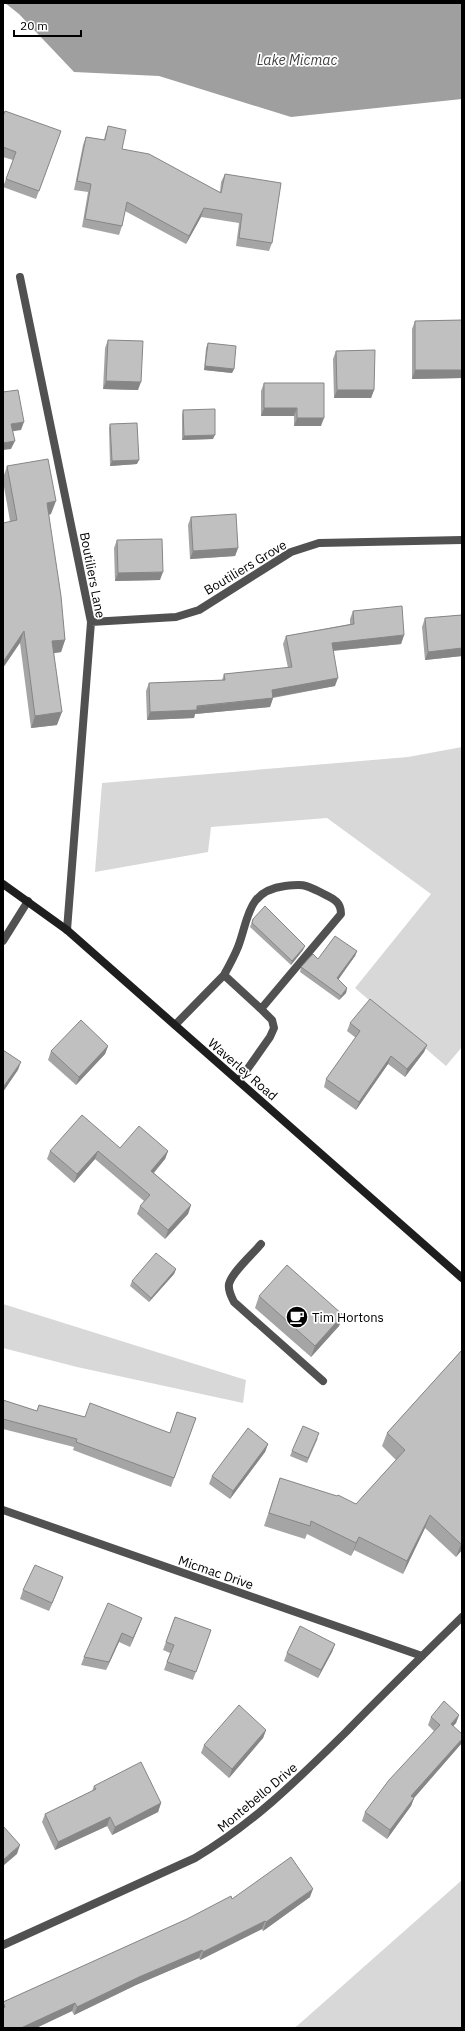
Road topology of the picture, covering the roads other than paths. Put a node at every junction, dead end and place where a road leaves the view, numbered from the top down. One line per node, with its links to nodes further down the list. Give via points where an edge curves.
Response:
1 (20, 277): 3 (street, Boutiliers Lane)
2 (462, 540): 3 (street, Boutiliers Grove, via 319,543 284,556 199,610 176,617)
3 (91, 622): 6 (street, Boutiliers Lane)
4 (3, 884): 5 (main road, Waverley Road)
5 (28, 901): 6 (main road, Waverley Road); 7 (street)
6 (67, 930): 10 (main road, Waverley Road)
7 (3, 941)
8 (224, 975): 9 (street); 9 (street, via 238,946 246,916 257,899 274,888 304,884 336,900 341,906 341,914); 10 (street)
9 (261, 1009): 11 (street, via 272,1020 274,1028)
10 (175, 1025): 11 (main road, Waverley Road)
11 (239, 1081): 13 (main road, Waverley Road)
12 (261, 1244): 14 (street, via 233,1276 229,1284 229,1293 234,1302)
13 (462, 1278)
14 (323, 1381)
15 (3, 1510): 17 (street, Micmac Drive)
16 (462, 1616): 17 (street, Montebello Drive)
17 (422, 1656): 18 (street, Montebello Drive, via 286,1790 223,1841 195,1858)
18 (3, 1944)

